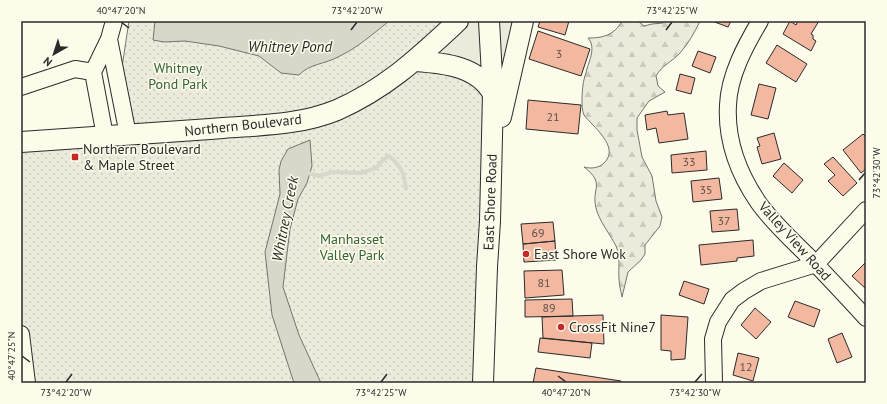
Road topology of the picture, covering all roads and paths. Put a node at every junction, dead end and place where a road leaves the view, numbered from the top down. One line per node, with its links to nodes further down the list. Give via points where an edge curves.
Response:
1 (114, 21): 6 (street)
2 (458, 21): 7 (main road, Northern Boulevard)
3 (489, 21): 10 (main road, East Shore Road)
4 (523, 21): 14 (main road)
5 (760, 21): 16 (street, Valley View Road, via 733,78 728,104 728,124 733,152 758,202)
6 (109, 39): 8 (street); 11 (street)
7 (416, 61): 10 (main road, via 458,66 481,80); 11 (main road, Northern Boulevard, via 364,96 322,115 288,122)
8 (93, 72): 9 (street, via 75,68); 12 (street)
9 (21, 87)
10 (493, 94): 14 (main road, East Shore Road)
11 (128, 135): 12 (main road, Northern Boulevard)
12 (105, 136): 13 (main road, Northern Boulevard)
13 (21, 142)
14 (492, 160): 20 (main road, East Shore Road)
15 (866, 210): 16 (street)
16 (816, 264): 17 (street, Valley View Road); 21 (street, via 761,281 732,300 718,322 713,339)
17 (866, 318)
18 (21, 334): 19 (street)
19 (27, 383)
20 (483, 383)
21 (714, 383)

